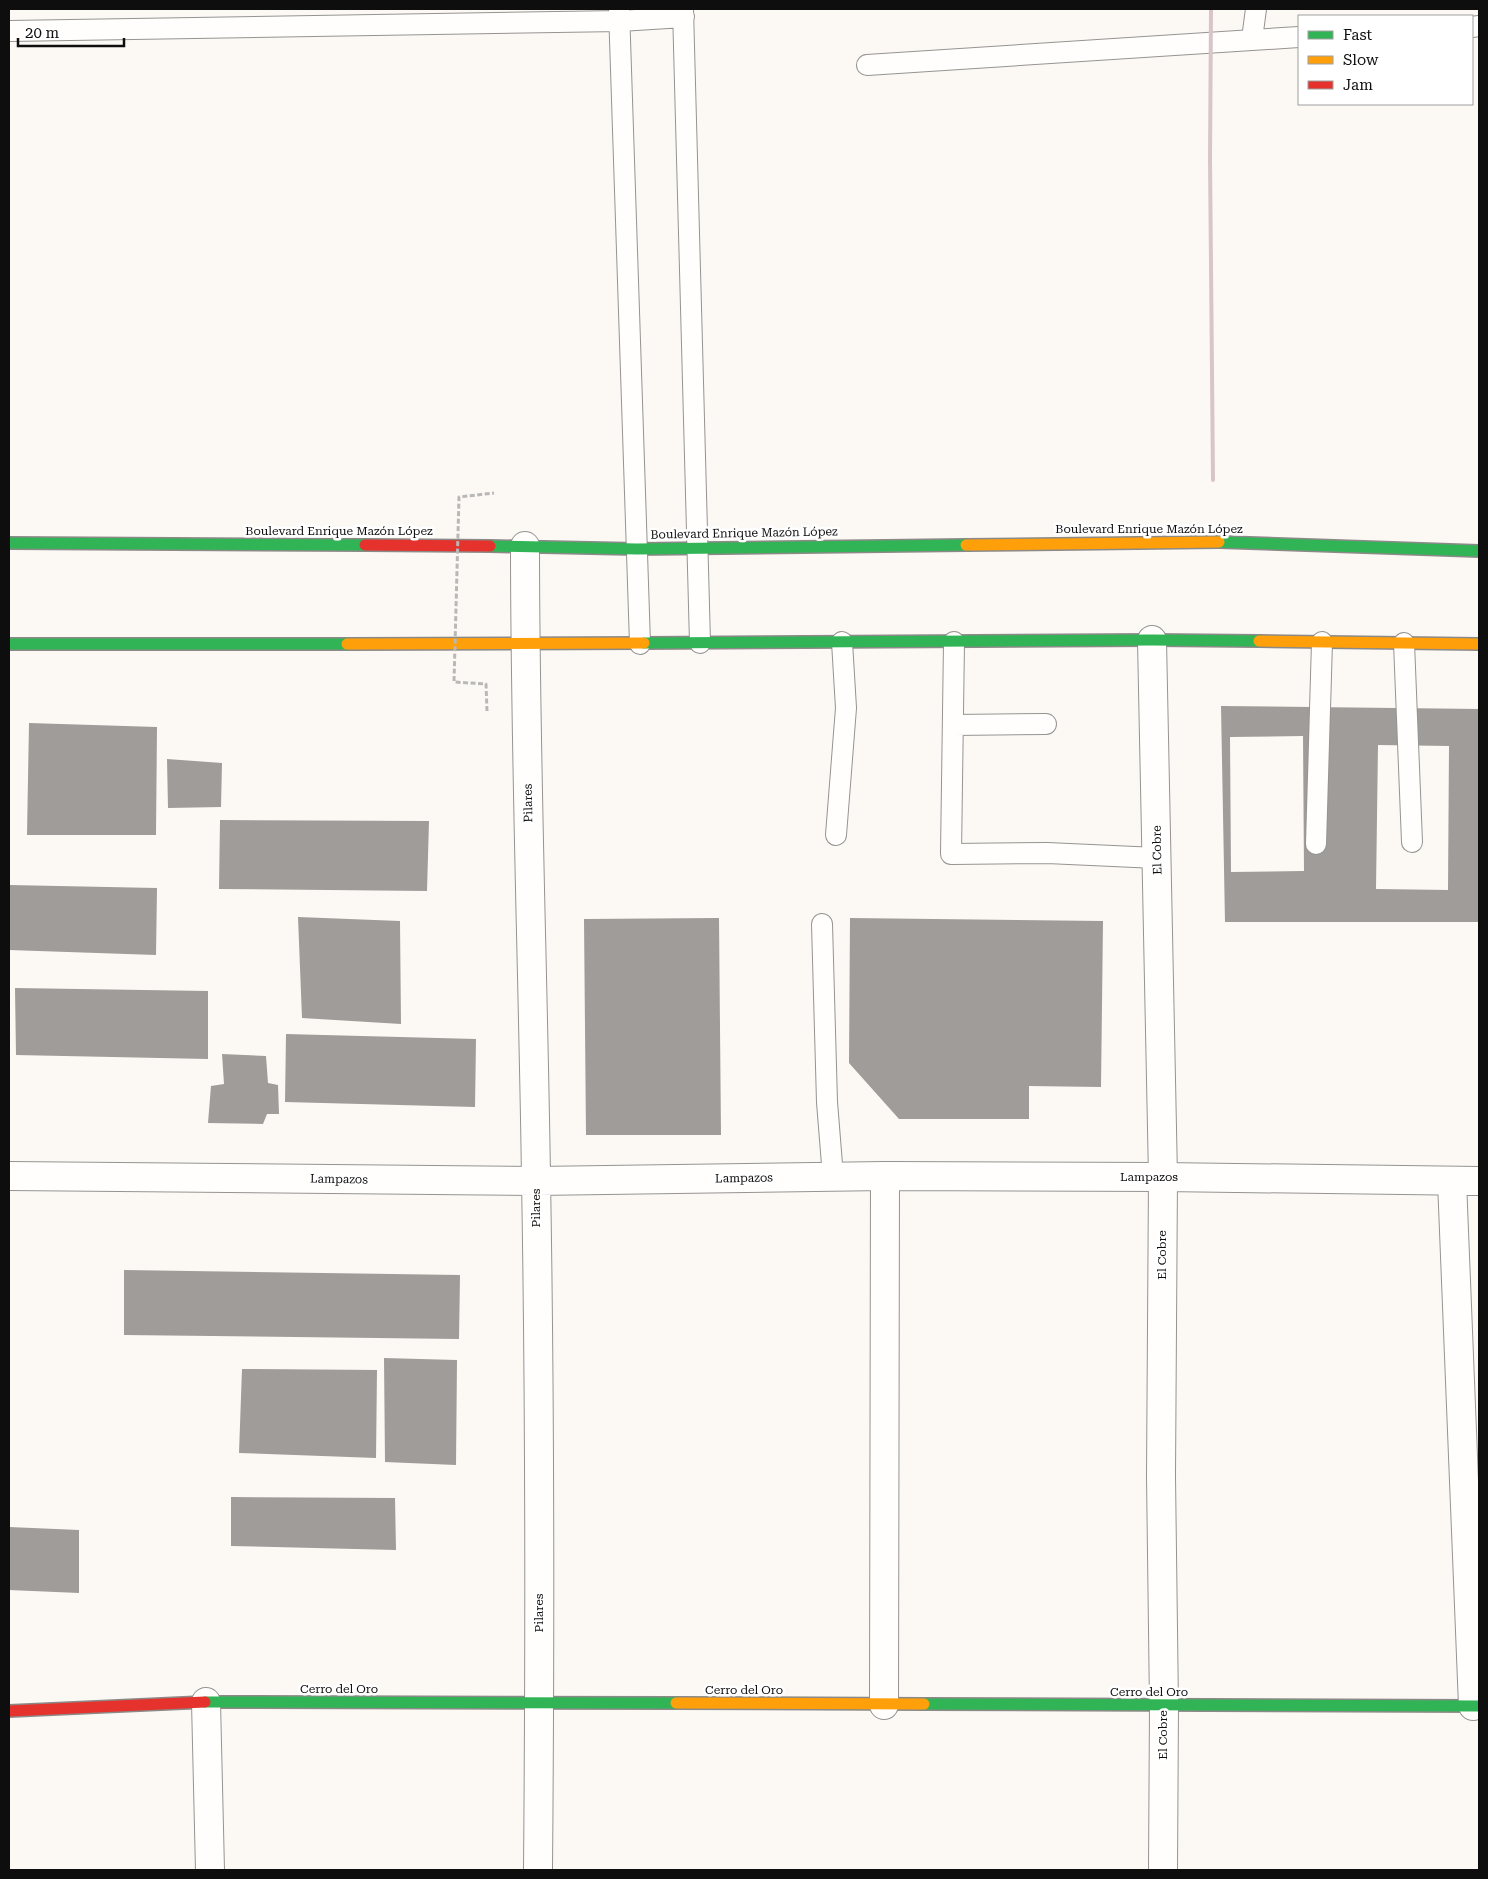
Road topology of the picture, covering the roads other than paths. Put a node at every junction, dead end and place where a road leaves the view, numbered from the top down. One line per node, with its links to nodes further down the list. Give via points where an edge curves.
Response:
1 (1256, 9): 6 (lane)
2 (684, 13): 3 (lane); 10 (lane)
3 (620, 15): 4 (lane); 11 (lane)
4 (9, 31)
5 (1298, 37): 6 (lane)
6 (1252, 39): 7 (lane)
7 (867, 64)
8 (9, 543): 9 (main road, Boulevard Enrique Mazón López)
9 (525, 546): 11 (main road, Boulevard Enrique Mazón López); 20 (street, Pilares)
10 (698, 548): 11 (main road, Boulevard Enrique Mazón López); 12 (main road, Boulevard Enrique Mazón López, via 1216,542); 17 (lane)
11 (637, 549): 21 (lane)
12 (1479, 551)
13 (1152, 640): 15 (main road); 16 (main road); 28 (street, El Cobre)
14 (842, 642): 15 (main road); 17 (main road); 25 (lane, via 846,708)
15 (954, 642): 24 (lane)
16 (1322, 642): 18 (main road); 27 (lane)
17 (700, 643): 21 (main road)
18 (1404, 643): 22 (main road); 26 (lane)
19 (9, 644): 20 (main road)
20 (525, 644): 21 (main road); 36 (street, Pilares)
21 (640, 644)
22 (1479, 644)
23 (1046, 724): 24 (lane)
24 (953, 725): 28 (lane, via 951,854 1047,853)
25 (836, 835)
26 (1412, 842)
27 (1316, 844)
28 (1157, 858): 33 (street, El Cobre)
29 (822, 924): 32 (lane, via 827,1102)
30 (9, 1176): 36 (street, Lampazos)
31 (885, 1176): 32 (street, Lampazos); 33 (street, Lampazos); 39 (street)
32 (833, 1177): 36 (street, Lampazos)
33 (1163, 1177): 34 (street, Lampazos); 40 (street, El Cobre, via 1161,1476)
34 (1452, 1181): 35 (street, Lampazos); 41 (street)
35 (1479, 1181)
36 (536, 1182): 38 (street, Pilares)
37 (206, 1702): 38 (main road, Cerro del Oro); 42 (main road, Cerro del Oro); 43 (street)
38 (540, 1703): 39 (main road, Cerro del Oro); 44 (street, Pilares)
39 (884, 1705): 40 (main road, Cerro del Oro)
40 (1164, 1706): 41 (main road, Cerro del Oro); 45 (street, El Cobre)
41 (1476, 1706)
42 (9, 1711)
43 (210, 1870)
44 (538, 1870)
45 (1163, 1870)

